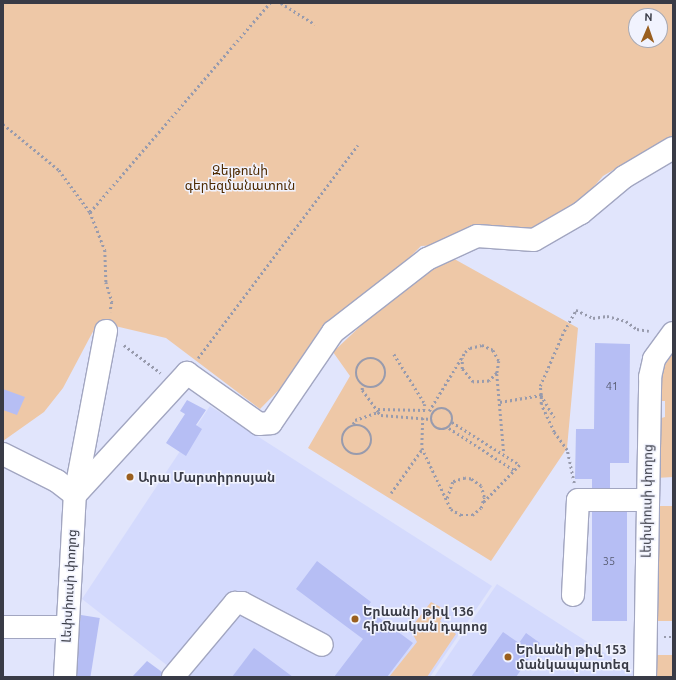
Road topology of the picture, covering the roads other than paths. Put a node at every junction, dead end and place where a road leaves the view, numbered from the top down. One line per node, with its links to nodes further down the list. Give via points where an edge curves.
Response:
1 (673, 148): 5 (street, via 624,177 581,213 534,240 476,236 427,259 333,332 271,423 259,424 182,380)
2 (106, 331): 5 (street, Լեփսիուսի փողոց)
3 (671, 334): 6 (street, Լեփսիուսի փողոց, via 654,359 650,377)
4 (3, 454): 5 (street, via 57,481)
5 (75, 495): 9 (street, Լեփսիուսի փողոց)
6 (647, 500): 7 (street, via 578,500); 13 (street, Լեփսիուսի փողոց)
7 (573, 595)
8 (3, 627): 9 (street)
9 (66, 627): 11 (street, Լեփսիուսի փողոց)
10 (322, 645): 12 (street, via 242,603 235,603)
11 (65, 677)
12 (174, 677)
13 (645, 677)

